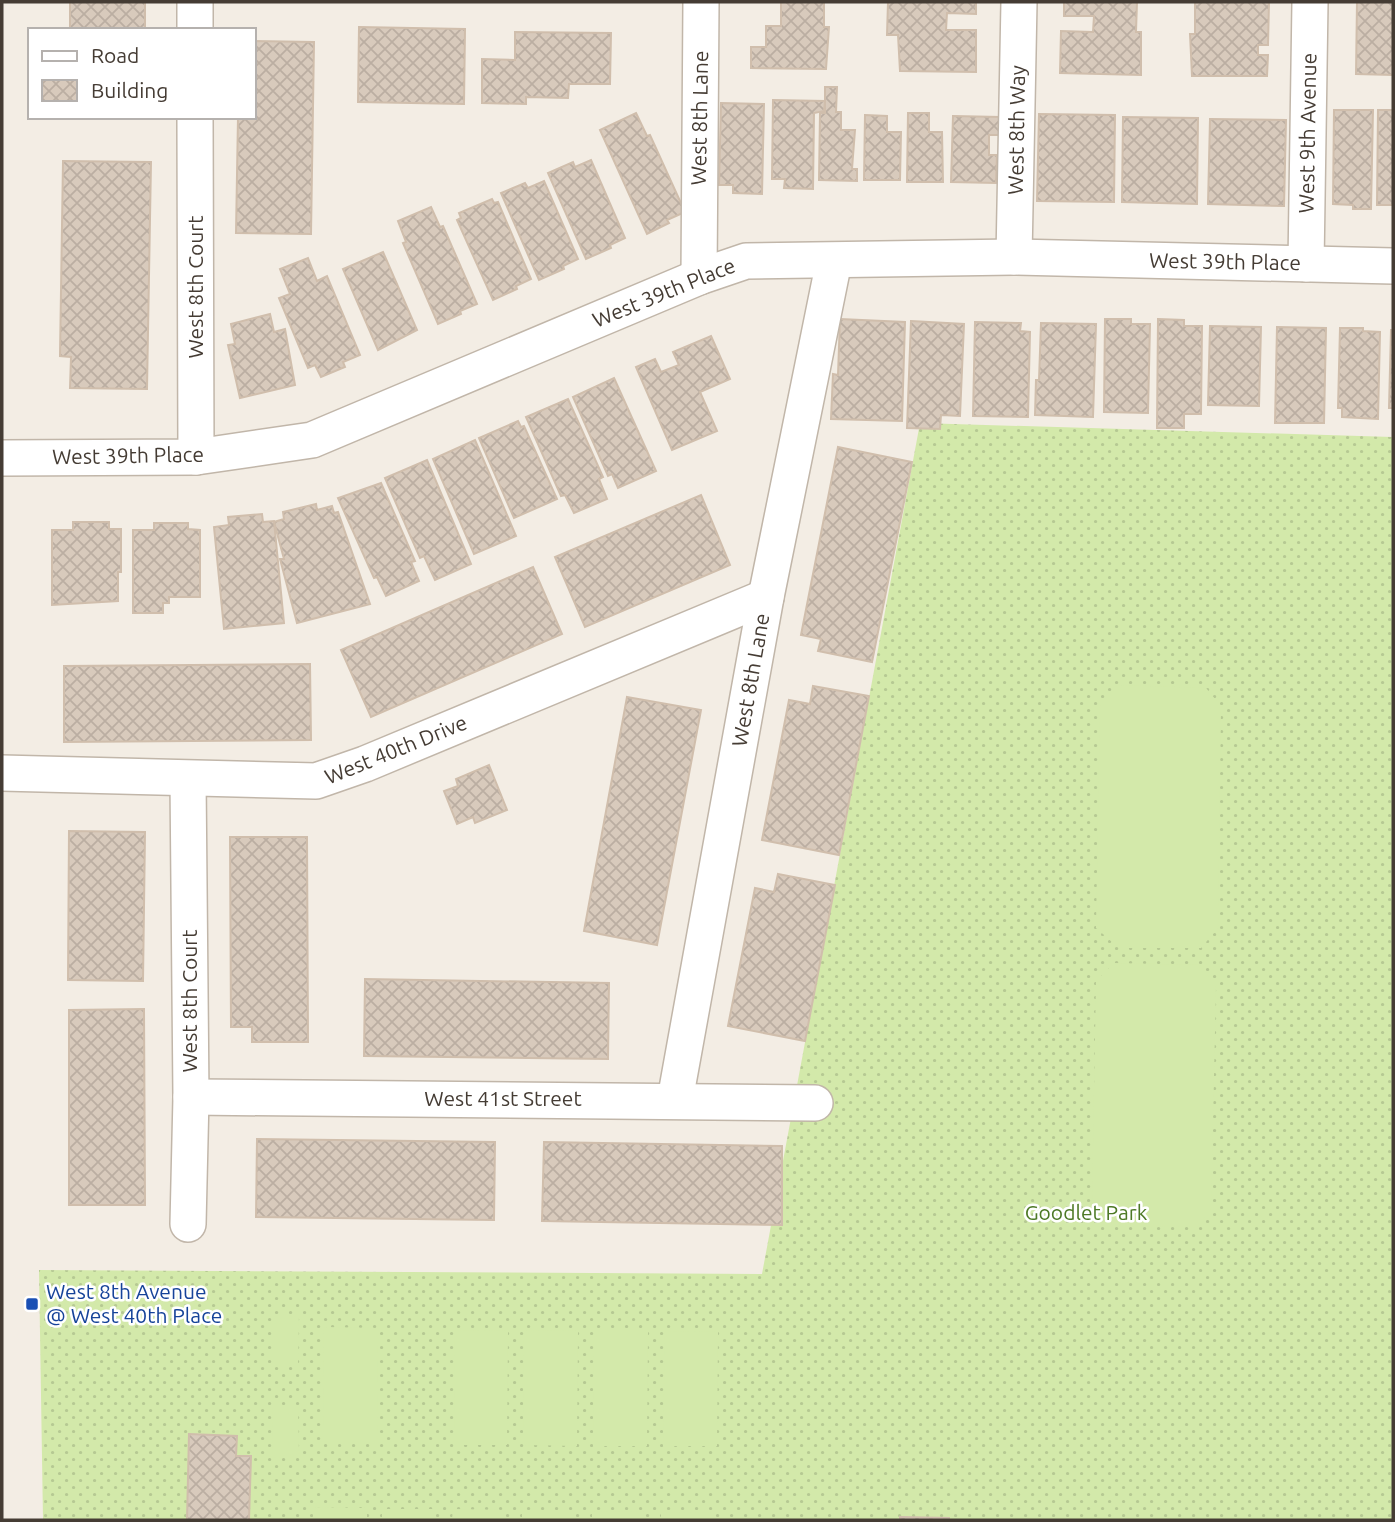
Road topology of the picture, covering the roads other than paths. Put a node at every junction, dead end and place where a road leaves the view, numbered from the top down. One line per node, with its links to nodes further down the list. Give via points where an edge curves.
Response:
1 (195, 2): 5 (street)
2 (701, 2): 11 (street, West 8th Lane)
3 (1020, 2): 7 (street, West 8th Way)
4 (1310, 2): 9 (street, West 9th Avenue)
5 (195, 28)
6 (195, 119): 13 (street, West 8th Court)
7 (1014, 257): 8 (street, West 39th Place); 9 (street, West 39th Place)
8 (834, 261): 11 (street, West 39th Place, via 746,261); 14 (street, West 8th Lane)
9 (1306, 264): 10 (street, West 39th Place)
10 (1393, 266)
11 (699, 277): 13 (street, West 39th Place, via 313,440)
12 (2, 457): 13 (street, West 39th Place)
13 (196, 457)
14 (766, 597): 16 (street, West 40th Drive, via 316,782); 18 (street, West 8th Lane)
15 (2, 773): 16 (street, West 40th Drive)
16 (188, 779): 17 (street, West 8th Court)
17 (191, 1097): 18 (street, West 41st Street); 20 (street, West 8th Court)
18 (675, 1100): 19 (street, West 41st Street)
19 (815, 1103)
20 (188, 1224)

